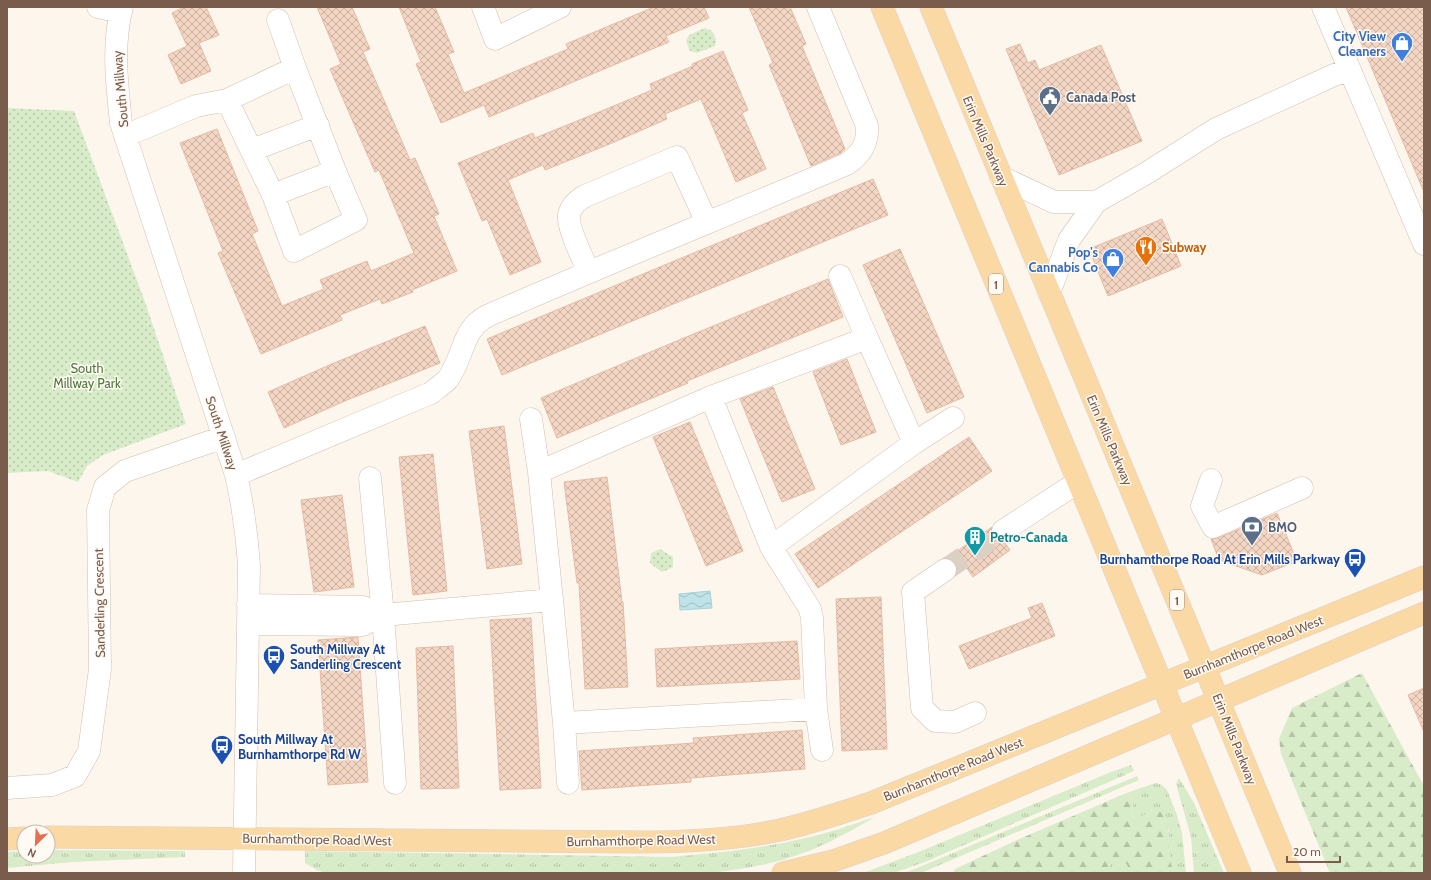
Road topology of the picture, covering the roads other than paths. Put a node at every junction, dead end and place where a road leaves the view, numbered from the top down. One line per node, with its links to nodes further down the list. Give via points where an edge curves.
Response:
1 (98, 7): 8 (street)
2 (483, 7): 3 (street, via 495,39)
3 (560, 7)
4 (818, 7): 20 (street, via 867,126 868,136 860,153 846,164)
5 (882, 7): 35 (main road, 1)
6 (930, 7): 17 (main road, Erin Mills Parkway / 1)
7 (1323, 7): 11 (street)
8 (121, 10): 14 (street, South Millway, via 116,37 116,68 121,123)
9 (278, 20): 10 (street)
10 (296, 68): 12 (street); 13 (street)
11 (1350, 70): 19 (street, via 1216,129); 21 (street)
12 (227, 100): 14 (street, via 196,106); 15 (street)
13 (318, 125): 15 (street); 16 (street)
14 (125, 136): 29 (street, South Millway)
15 (252, 150): 18 (street)
16 (335, 171): 18 (street); 18 (street, via 356,220 294,251)
17 (1001, 178): 19 (street, via 1054,202); 24 (main road, Erin Mills Parkway / 1)
18 (273, 195)
19 (1096, 202): 24 (street, via 1069,240)
20 (707, 223): 22 (street); 22 (street, via 677,157 575,202 569,214 570,226)
21 (1424, 244)
22 (589, 272): 32 (street, via 479,320 467,335 447,379 431,393)
23 (840, 276): 25 (street)
24 (1049, 293): 45 (main road, Erin Mills Parkway / 1)
25 (867, 338): 26 (street); 30 (street)
26 (711, 397): 31 (street); 38 (street)
27 (953, 418): 30 (street)
28 (531, 419): 31 (street)
29 (224, 437): 32 (street, South Millway); 55 (street, Sanderling Crescent, via 125,471 105,487 98,510 100,669 89,751 75,776 52,785)
30 (914, 443): 38 (street)
31 (539, 472): 41 (street)
32 (236, 475): 43 (street, South Millway, via 247,536)
33 (370, 478): 44 (street)
34 (1211, 480): 36 (street, via 1202,506 1213,527)
35 (1078, 482): 37 (street); 46 (main road, 1)
36 (1302, 488)
37 (1003, 531)
38 (771, 547): 48 (street, via 810,609)
39 (945, 570): 49 (street, via 913,592 922,708 935,721 954,722)
40 (1424, 577): 45 (main road, Burnhamthorpe Road West)
41 (552, 600): 44 (street); 51 (street)
42 (1424, 613): 47 (main road)
43 (248, 614): 44 (street, via 363,607); 57 (street, South Millway)
44 (383, 616): 53 (street)
45 (1205, 666): 46 (main road, Burnhamthorpe Road West); 47 (main road, Erin Mills Parkway / 1)
46 (1162, 684): 50 (main road, 1); 57 (main road, Burnhamthorpe Road West, via 871,803 802,825 755,834 690,842)
47 (1219, 700): 50 (main road); 62 (main road, Erin Mills Parkway / 1)
48 (816, 709): 51 (street); 52 (street)
49 (975, 713)
50 (1176, 719): 58 (main road, via 884,843); 61 (main road, 1)
51 (564, 723): 54 (street)
52 (822, 750)
53 (395, 783)
54 (568, 784)
55 (7, 788)
56 (56, 837): 57 (main road, Burnhamthorpe Road West)
57 (245, 838): 59 (street, South Millway)
58 (834, 867): 60 (main road)
59 (244, 873)
60 (783, 873)
61 (1240, 873)
62 (1290, 873)

